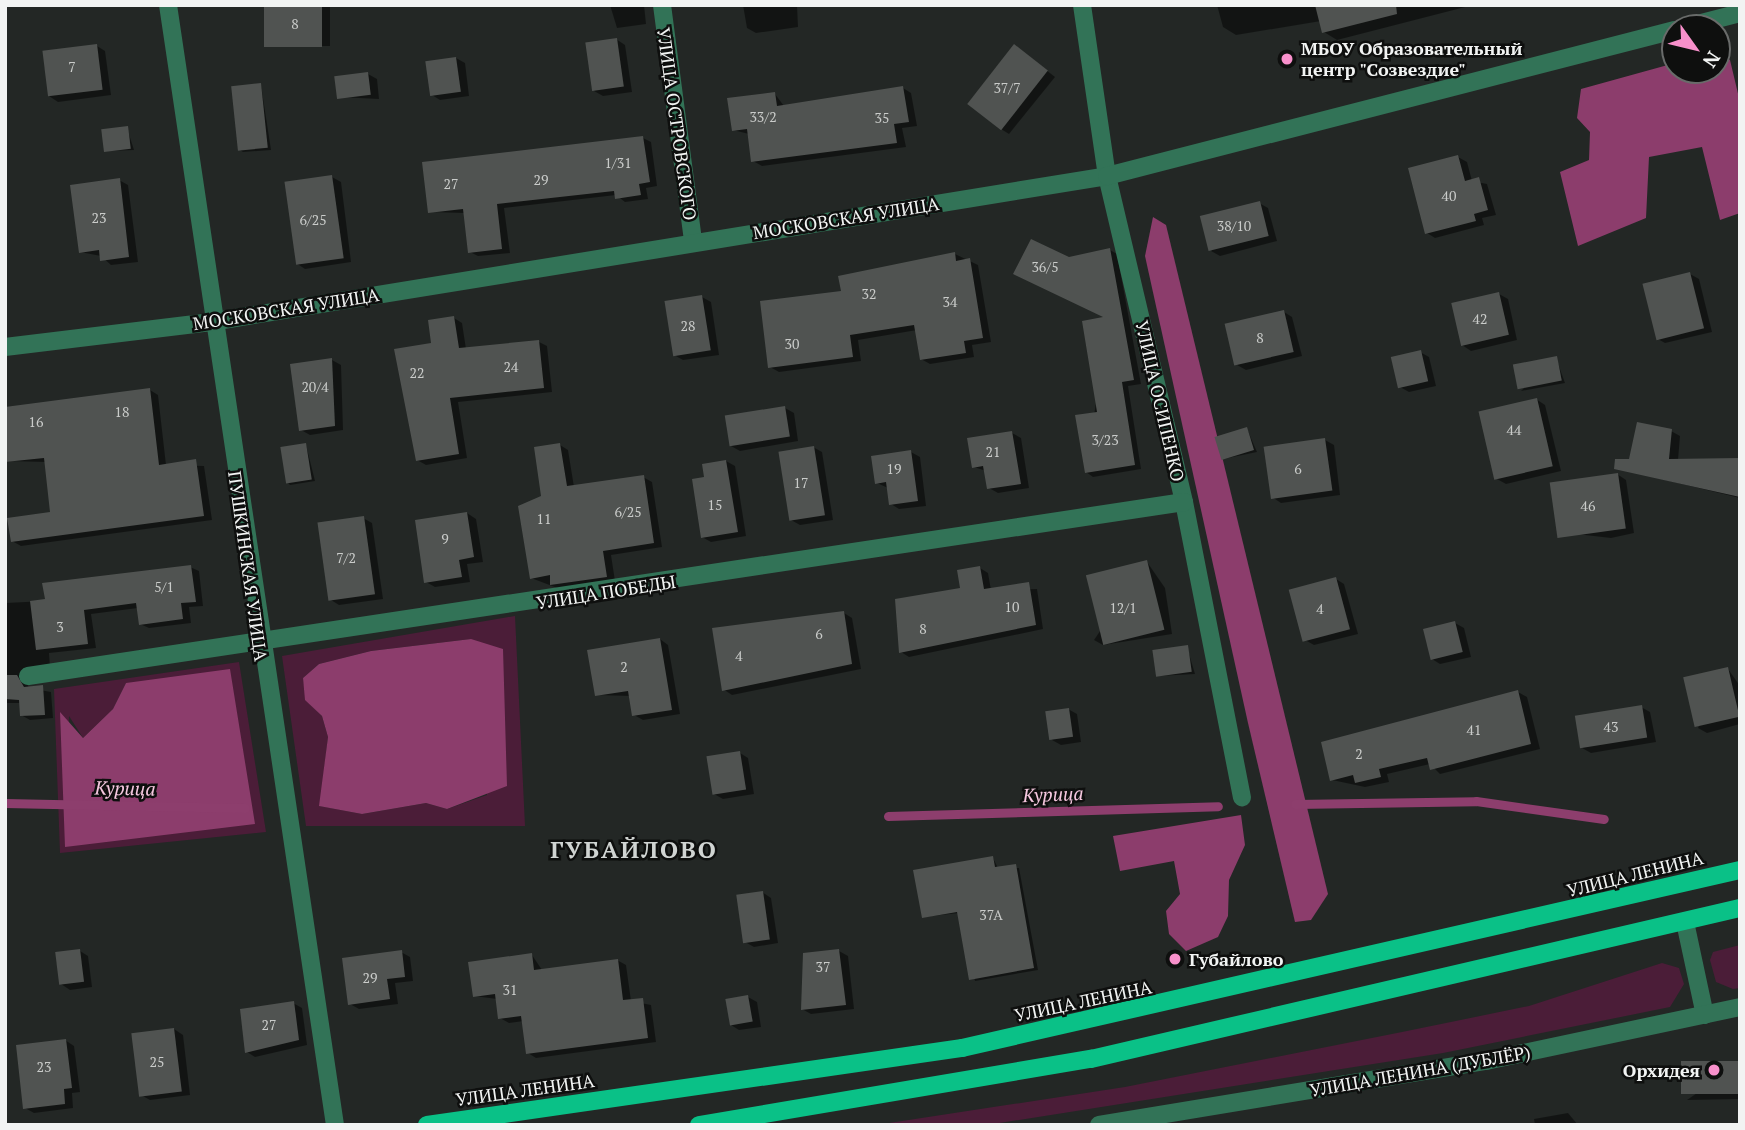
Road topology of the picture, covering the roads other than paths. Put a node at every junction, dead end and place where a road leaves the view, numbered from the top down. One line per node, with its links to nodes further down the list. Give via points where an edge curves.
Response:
1 (168, 5): 7 (street, ПУШКИНСКАЯ УЛИЦА)
2 (662, 5): 6 (street, УЛИЦА ОСТРОВСКОГО)
3 (1082, 5): 5 (street, УЛИЦА ОСИПЕНКО)
4 (1661, 34): 5 (street, МОСКОВСКАЯ УЛИЦА)
5 (1107, 176): 6 (street, МОСКОВСКАЯ УЛИЦА); 9 (street, УЛИЦА ОСИПЕНКО)
6 (693, 242): 7 (street, МОСКОВСКАЯ УЛИЦА)
7 (211, 322): 8 (street, МОСКОВСКАЯ УЛИЦА); 10 (street, ПУШКИНСКАЯ УЛИЦА)
8 (5, 347)
9 (1184, 502): 10 (street, УЛИЦА ПОБЕДЫ); 12 (street, УЛИЦА ОСИПЕНКО)
10 (259, 646): 11 (street, УЛИЦА ПОБЕДЫ); 18 (street, ПУШКИНСКАЯ УЛИЦА)
11 (28, 676)
12 (1242, 797)
13 (1740, 870): 19 (main road, УЛИЦА ЛЕНИНА, via 961,1048)
14 (1740, 908): 15 (main road)
15 (1685, 922): 17 (street); 20 (main road, via 1091,1059)
16 (1740, 1007): 17 (street, УЛИЦА ЛЕНИНА (ДУБЛЁР))
17 (1704, 1015): 21 (street, УЛИЦА ЛЕНИНА (ДУБЛЁР), via 1486,1062)
18 (335, 1125)
19 (427, 1125)
20 (699, 1125)
21 (1099, 1125)

